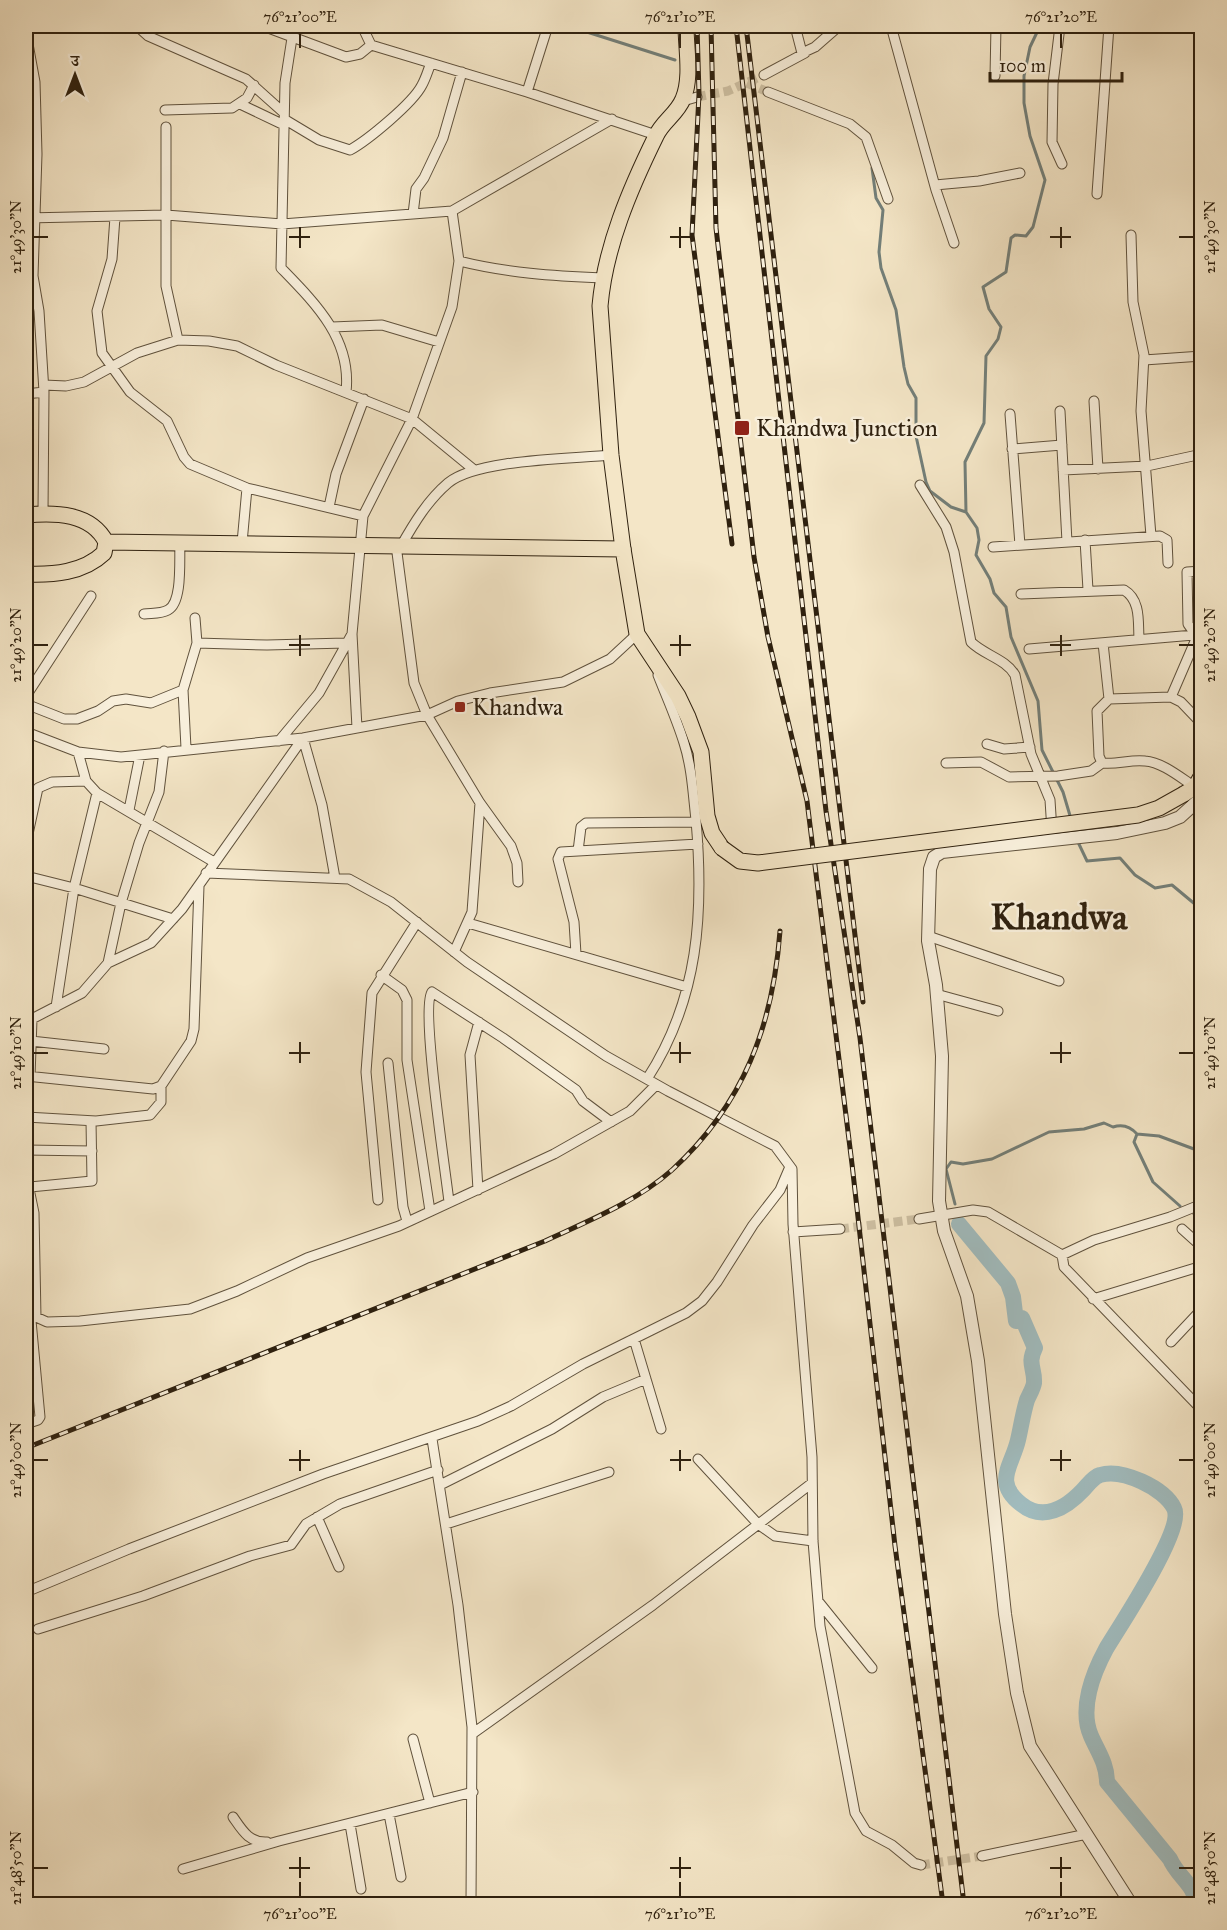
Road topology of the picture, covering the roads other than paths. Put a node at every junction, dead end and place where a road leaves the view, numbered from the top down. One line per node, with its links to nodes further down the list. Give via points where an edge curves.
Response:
1 (137, 26): 21 (street, via 148,36)
2 (263, 26): 14 (street)
3 (288, 26): 14 (street)
4 (362, 26): 15 (street)
5 (686, 26): 29 (main road, via 690,99)
6 (795, 26): 16 (street, via 799,49)
7 (839, 26): 16 (street)
8 (891, 26): 32 (street)
9 (996, 26): 20 (street)
10 (1060, 26): 30 (street, via 1052,142)
11 (1109, 26): 33 (street)
12 (546, 32): 22 (street)
13 (26, 33): 38 (street, via 35,82 37,154)
14 (290, 37): 15 (street, via 346,57 360,54); 26 (street)
15 (371, 45): 17 (street)
16 (806, 52): 19 (street)
17 (430, 63): 18 (street); 26 (street, via 422,86 410,101 350,150 319,140)
18 (462, 72): 22 (street); 36 (street, via 443,138 416,189)
19 (765, 75)
20 (995, 76)
21 (254, 85): 24 (street); 26 (street)
22 (527, 92): 27 (street)
23 (768, 92): 34 (street, via 850,124 866,137)
24 (240, 104): 25 (street, via 213,110); 26 (street)
25 (165, 110)
26 (284, 119): 40 (street)
27 (612, 119): 29 (street); 35 (street)
28 (166, 127): 37 (street)
29 (656, 135): 44 (main road, via 617,229)
30 (1062, 164)
31 (1020, 173): 32 (street)
32 (935, 185): 42 (street)
33 (1096, 194)
34 (888, 199)
35 (452, 211): 36 (street); 43 (street)
36 (413, 214): 40 (street)
37 (166, 215): 39 (street); 40 (street); 46 (street, via 166,286)
38 (30, 217): 39 (street); 51 (street)
39 (115, 217): 50 (street, via 112,259 97,311 99,342)
40 (282, 224): 45 (street, via 281,268)
41 (1131, 235): 49 (street, via 1132,302)
42 (954, 243)
43 (459, 261): 44 (street, via 518,274); 47 (street, via 452,307)
44 (603, 278): 62 (main road, via 600,306)
45 (332, 327): 47 (street, via 382,325); 52 (street, via 346,363)
46 (178, 340): 50 (street); 52 (street, via 237,346)
47 (439, 342): 58 (street)
48 (1202, 356): 49 (street)
49 (1143, 360): 63 (street, via 1141,411)
50 (110, 366): 51 (street, via 84,382); 68 (street, via 130,392 167,421 190,464)
51 (44, 389): 53 (street); 70 (street)
52 (346, 392): 54 (street)
53 (26, 394)
54 (364, 399): 58 (street); 69 (street, via 336,474)
55 (1094, 401): 64 (street)
56 (1060, 411): 59 (street)
57 (1010, 414): 60 (street)
58 (412, 418): 65 (street); 72 (street)
59 (1062, 445): 60 (street); 66 (street)
60 (1012, 450): 80 (street)
61 (1202, 454): 63 (street)
62 (611, 455): 65 (street); 83 (main road)
63 (1148, 466): 64 (street); 73 (street)
64 (1098, 469): 66 (street)
65 (473, 470): 79 (street, via 448,483)
66 (1063, 470): 77 (street)
67 (920, 485): 114 (street, via 946,526 971,642 1015,675)
68 (247, 488): 69 (street); 78 (street)
69 (329, 507): 72 (street)
70 (44, 513): 71 (main road); 75 (main road, via 90,522)
71 (26, 515)
72 (363, 516): 81 (street)
73 (1151, 536): 74 (street); 84 (street, via 1167,540)
74 (1085, 540): 77 (street); 87 (street)
75 (106, 542): 76 (main road); 86 (main road, via 104,553 84,567)
76 (180, 542): 78 (main road); 90 (street, via 175,604 162,612)
77 (1067, 542): 80 (street)
78 (242, 543): 81 (main road)
79 (398, 545): 81 (main road); 83 (main road); 107 (street, via 414,683)
80 (1020, 545): 82 (street)
81 (359, 546): 93 (street)
82 (993, 547)
83 (623, 549): 94 (main road)
84 (1168, 563)
85 (1202, 572): 95 (street, via 1187,572)
86 (26, 575)
87 (1088, 590): 88 (street); 96 (street, via 1124,590 1132,594)
88 (1021, 594)
89 (91, 596): 103 (street)
90 (144, 614)
91 (195, 618): 97 (street)
92 (1202, 627): 95 (street)
93 (352, 634): 98 (street); 109 (street)
94 (638, 634): 101 (main road); 107 (street, via 609,659 563,682 458,701)
95 (1195, 637): 96 (street); 104 (street)
96 (1139, 639): 99 (street)
97 (197, 643): 98 (street); 102 (street)
98 (346, 643): 112 (street, via 319,693)
99 (1103, 643): 100 (street); 105 (street)
100 (1029, 649)
101 (652, 660): 123 (main road, bridge, via 678,696 701,752 706,816 712,833 722,848 740,861 758,863 1138,815); 127 (street, via 684,744)
102 (183, 690): 106 (street, via 151,703 113,701 77,719 64,719); 115 (street)
103 (26, 696)
104 (1171, 697): 105 (street); 108 (street)
105 (1109, 699): 120 (street, via 1097,711)
106 (26, 704)
107 (427, 715): 109 (street); 125 (street)
108 (1202, 724)
109 (357, 728): 111 (street)
110 (26, 732): 116 (street)
111 (303, 738): 112 (street); 133 (street); 136 (street, via 322,805)
112 (279, 741): 115 (street, via 214,749)
113 (987, 744): 114 (street, via 1004,749)
114 (1029, 747): 121 (street)
115 (186, 748): 117 (street)
116 (78, 752): 118 (street); 122 (street)
117 (164, 752): 118 (street); 128 (street, via 159,792)
118 (140, 755): 126 (street)
119 (946, 763): 121 (street, via 981,762 1009,777)
120 (1102, 763): 121 (street, via 1091,771); 123 (street, via 1118,765 1145,760)
121 (1039, 775): 129 (street, via 1050,800)
122 (86, 781): 124 (street); 130 (street, via 52,782 38,788)
123 (1196, 788): 129 (street, via 1180,817 1165,823 1117,833)
124 (97, 793): 126 (street); 139 (street)
125 (480, 803): 137 (street, via 515,855); 143 (street, via 474,895)
126 (129, 810): 128 (street)
127 (696, 822): 131 (street); 132 (street, via 586,823 581,827)
128 (149, 823): 133 (street); 140 (street)
129 (1052, 839): 144 (street, via 942,852 934,857 930,869)
130 (26, 843)
131 (698, 844): 132 (street); 150 (street, via 700,915)
132 (578, 851): 146 (street, via 561,852 558,859 574,922)
133 (214, 862): 134 (street)
134 (206, 873): 136 (street); 138 (street)
135 (26, 876): 139 (street)
136 (335, 878): 142 (street, via 366,887)
137 (518, 882)
138 (199, 884): 141 (street); 161 (street, via 193,1034)
139 (74, 888): 140 (street); 152 (street)
140 (121, 903): 141 (street); 147 (street)
141 (174, 919): 147 (street, via 151,943)
142 (417, 922): 145 (street); 148 (street)
143 (468, 923): 145 (street); 146 (street)
144 (928, 936): 149 (street); 151 (street)
145 (454, 952): 160 (street, via 596,1049)
146 (576, 954): 150 (street)
147 (108, 963): 152 (street, via 82,993)
148 (381, 975): 171 (street, via 372,993 366,1072); 174 (street, via 402,990 407,1000 407,1060)
149 (1059, 981)
150 (687, 987): 160 (street, via 679,1019)
151 (936, 994): 153 (street); 175 (street, via 942,1056 938,1175)
152 (56, 1007): 154 (street)
153 (998, 1011)
154 (29, 1020): 156 (street)
155 (480, 1022): 164 (street, via 576,1090 583,1101); 170 (street, via 470,1054); 172 (street, via 435,992 429,994 428,1030)
156 (31, 1041): 157 (street); 159 (street)
157 (104, 1049)
158 (388, 1064): 177 (street)
159 (28, 1077): 161 (street, via 153,1089)
160 (652, 1082): 164 (street, via 630,1111); 167 (street, via 775,1146)
161 (161, 1086): 163 (street, via 161,1102 150,1114)
162 (26, 1117): 163 (street)
163 (91, 1121): 166 (street)
164 (611, 1122): 170 (street)
165 (26, 1150): 166 (street)
166 (92, 1151): 169 (street, via 92,1181)
167 (790, 1166): 180 (street); 187 (street, via 780,1190 702,1301)
168 (26, 1174): 169 (street)
169 (30, 1188): 186 (street, via 34,1213)
170 (478, 1190): 172 (street)
171 (378, 1200)
172 (449, 1202): 174 (street)
173 (1202, 1204): 182 (street, via 1094,1240)
174 (430, 1211): 177 (street)
175 (941, 1215): 176 (street); 182 (street, via 988,1212); 215 (street, via 967,1296 978,1361 1017,1693 1030,1746)
176 (918, 1219)
177 (407, 1221): 186 (street, via 307,1258 190,1309 47,1322)
178 (840, 1229): 180 (street)
179 (1182, 1229): 181 (street)
180 (793, 1232): 197 (street)
181 (1202, 1247)
182 (1062, 1255): 184 (street, via 1064,1268)
183 (1202, 1266): 184 (street)
184 (1093, 1299): 190 (street)
185 (1202, 1309): 188 (street)
186 (31, 1310): 191 (street, via 40,1417)
187 (634, 1339): 189 (street); 193 (street, via 511,1406)
188 (1172, 1342)
189 (646, 1379): 192 (street); 198 (street, via 603,1397 552,1429)
190 (1202, 1410)
191 (26, 1424)
192 (661, 1430)
193 (432, 1439): 195 (street); 204 (street, via 323,1473)
194 (698, 1459): 201 (street)
195 (438, 1470): 198 (street); 199 (street, via 340,1504)
196 (609, 1472): 200 (street)
197 (812, 1483): 201 (street); 202 (street)
198 (440, 1485): 200 (street)
199 (317, 1517): 203 (street); 206 (street, via 306,1524 291,1545)
200 (446, 1524): 208 (street)
201 (758, 1524): 202 (street, via 775,1536); 208 (street, via 653,1605)
202 (813, 1541): 205 (street)
203 (339, 1567)
204 (26, 1592)
205 (818, 1601): 207 (street); 218 (street, via 855,1813 866,1831)
206 (38, 1629)
207 (872, 1668)
208 (472, 1734): 210 (street)
209 (413, 1739): 211 (street)
210 (473, 1792): 211 (street); 222 (street)
211 (430, 1803): 212 (street)
212 (389, 1814): 214 (street); 220 (street)
213 (233, 1817): 216 (street, via 252,1839)
214 (350, 1824): 216 (street); 221 (street)
215 (1087, 1834): 217 (street); 223 (street)
216 (279, 1841): 219 (street)
217 (982, 1856)
218 (921, 1865)
219 (183, 1869)
220 (401, 1877)
221 (361, 1889)
222 (471, 1905)
223 (1131, 1905)

